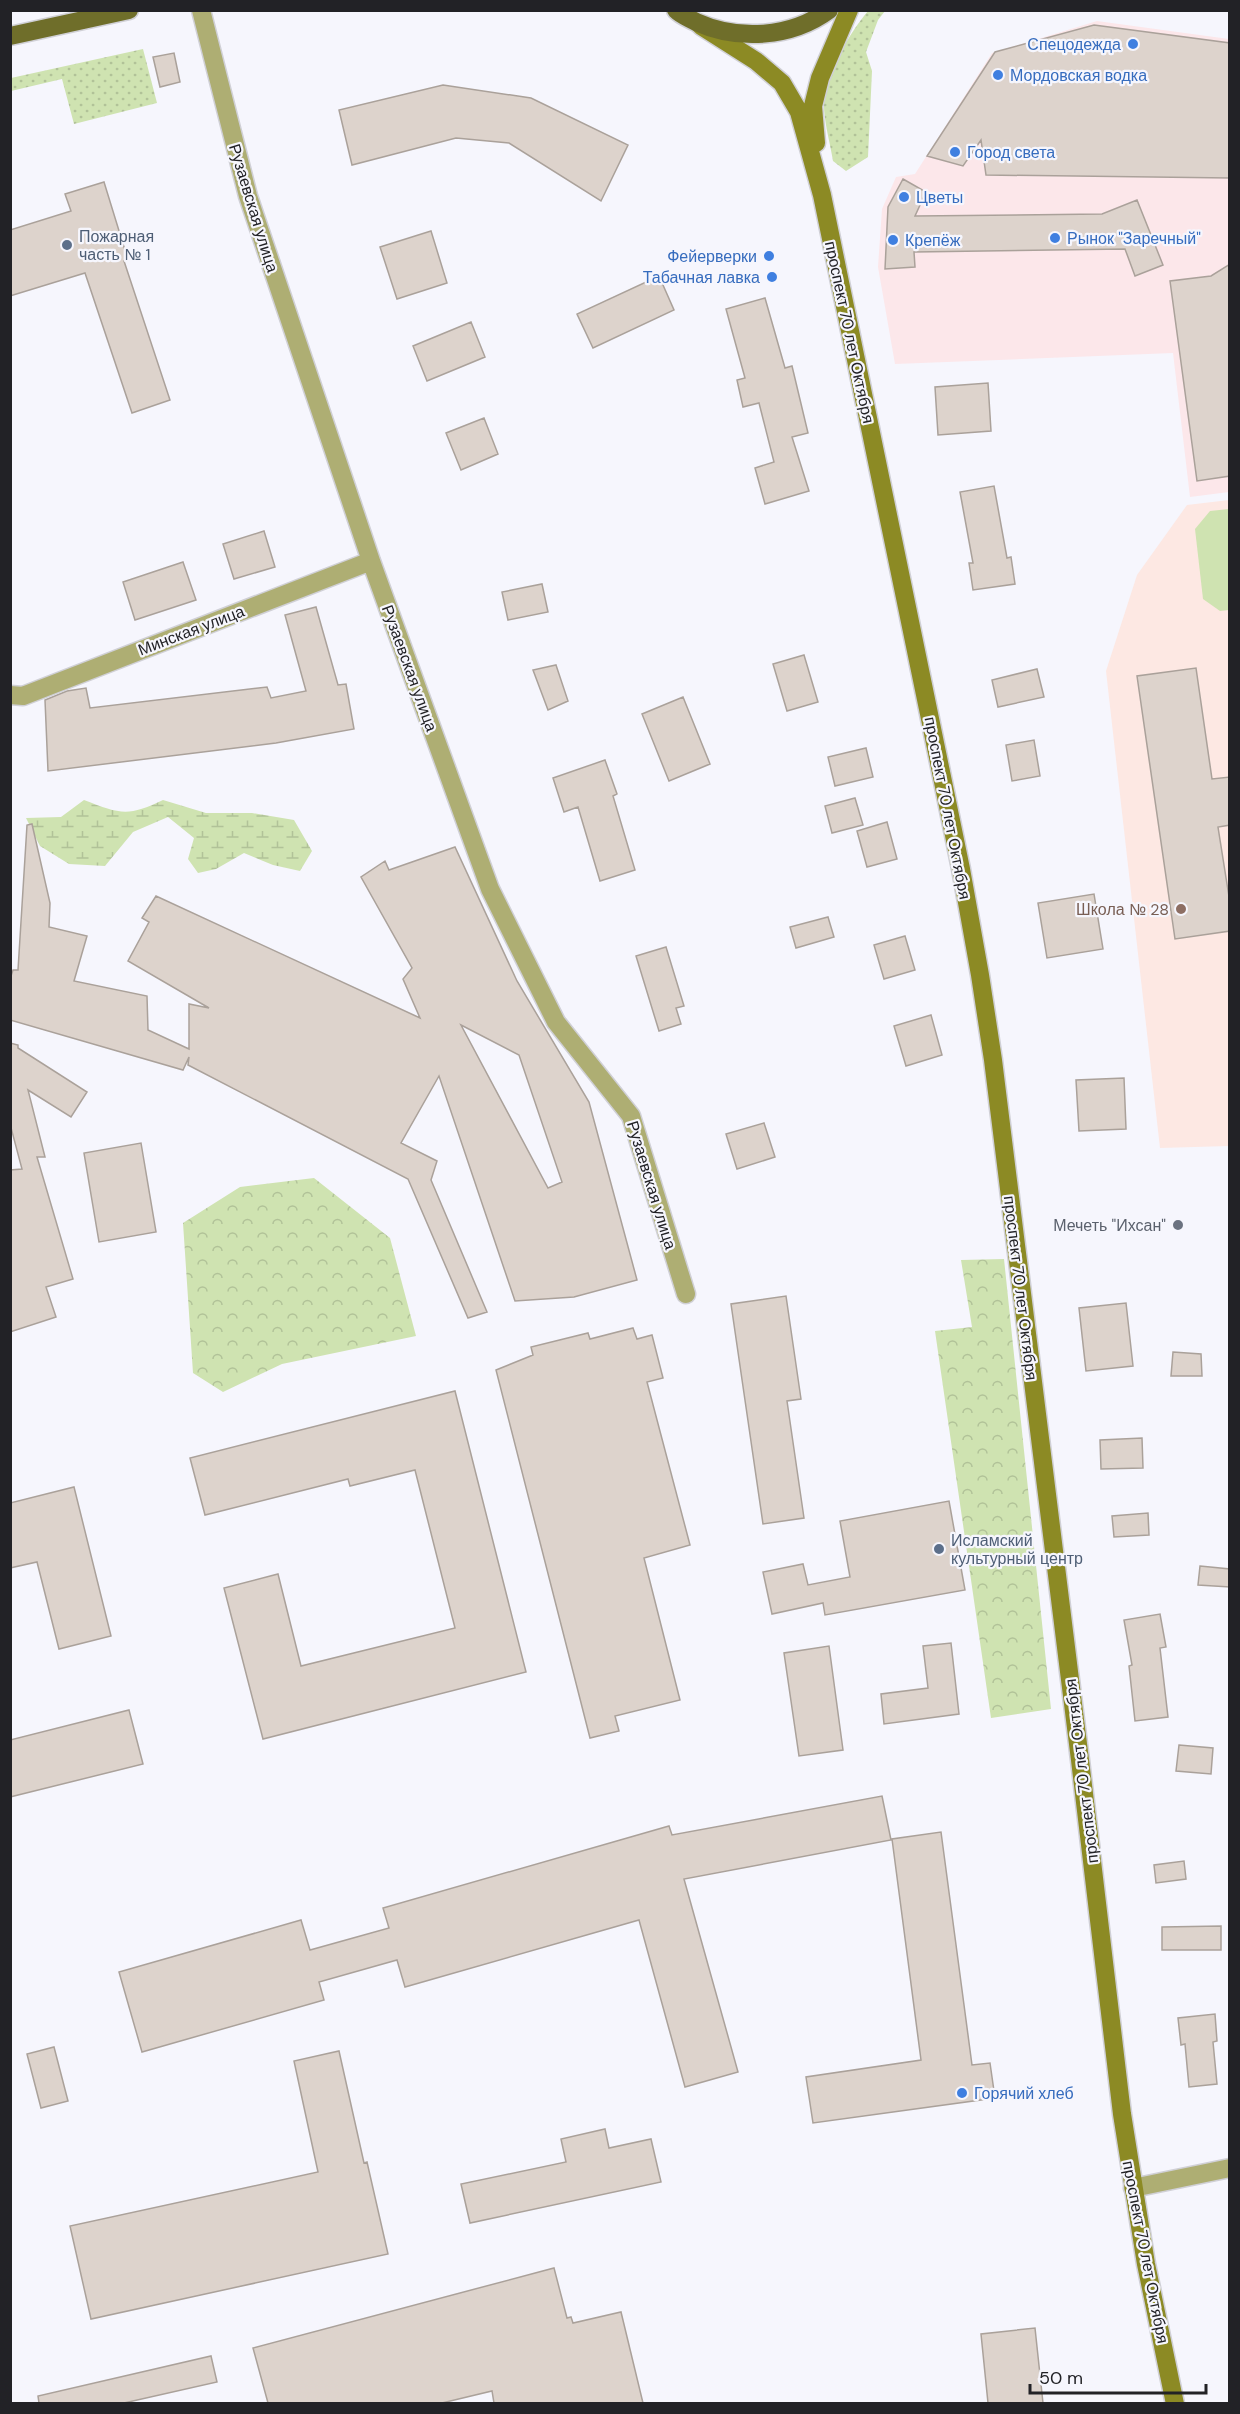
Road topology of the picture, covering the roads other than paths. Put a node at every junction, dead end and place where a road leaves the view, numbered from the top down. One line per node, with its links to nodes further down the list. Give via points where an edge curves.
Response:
1 (129, 10): 6 (main road)
2 (201, 10): 8 (street, Рузаевская улица, via 248,196)
3 (829, 10): 5 (main road, via 786,31 749,35 712,29)
4 (849, 10): 7 (main road, проспект 70 лет Октября, via 820,78 813,106)
5 (680, 14): 7 (main road, проспект 70 лет Октября, via 756,61 782,83 799,112)
6 (10, 36)
7 (819, 181): 12 (main road, проспект 70 лет Октября, via 981,975)
8 (371, 561): 9 (street, Минская улица, via 22,696); 10 (street, Рузаевская улица, via 490,889 556,1023 632,1116)
9 (10, 695)
10 (686, 1294)
11 (1230, 2168): 12 (street)
12 (1133, 2188): 13 (main road, проспект 70 лет Октября)
13 (1175, 2403)

